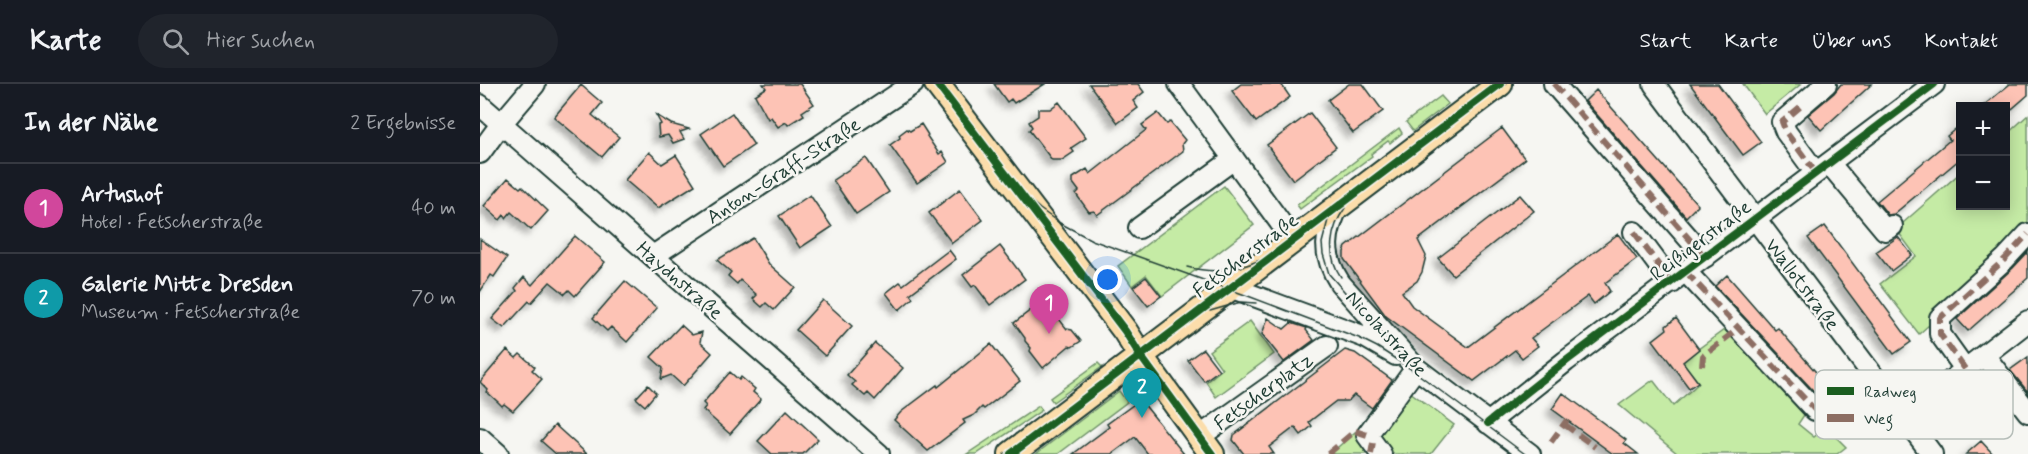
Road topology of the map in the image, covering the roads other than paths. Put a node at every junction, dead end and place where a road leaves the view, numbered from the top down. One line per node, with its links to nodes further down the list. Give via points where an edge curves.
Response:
1 (535, 84): 11 (street)
2 (913, 84): 22 (street, Anton-Graff-Straße)
3 (937, 84): 28 (main road)
4 (1179, 84): 13 (street)
5 (1500, 84): 15 (main road, Fetscherstraße)
6 (1554, 84): 23 (street)
7 (1654, 84): 16 (street, Wallotstraße)
8 (1826, 84): 14 (street, via 1782,122 1786,132)
9 (1934, 84): 14 (street, Reißigerstraße)
10 (480, 105): 11 (street, Haydnstraße)
11 (501, 124): 12 (street); 22 (street, Haydnstraße)
12 (480, 153)
13 (1234, 159): 18 (street); 21 (street)
14 (1822, 168): 16 (street, Reißigerstraße); 17 (street, via 1885,230)
15 (1339, 205): 21 (main road, Fetscherstraße); 30 (street, Nicolaistraße, via 1327,238 1333,272)
16 (1755, 219): 23 (street, Reißigerstraße); 32 (street, Wallotstraße)
17 (1892, 226)
18 (1139, 228)
19 (1634, 232): 24 (street)
20 (2028, 234): 31 (street, via 1940,318 1940,334)
21 (1293, 240): 25 (main road, Fetscherstraße)
22 (653, 256): 42 (street, Haydnstraße)
23 (1705, 257): 24 (street, Reißigerstraße)
24 (1679, 278): 35 (street); 37 (street, Reißigerstraße)
25 (1230, 287): 28 (main road, Fetscherstraße); 30 (street, via 1365,337)
26 (2028, 321): 29 (street)
27 (1327, 346): 40 (street, Fetscherplatz)
28 (1140, 355): 40 (main road); 43 (main road, Fetscherstraße)
29 (1984, 355): 31 (street); 33 (street)
30 (1416, 368): 37 (street, Nicolaistraße); 44 (street, via 1367,435)
31 (1965, 369)
32 (1869, 370)
33 (1996, 370)
34 (2013, 393): 36 (street)
35 (1815, 410)
36 (2028, 412)
37 (1488, 423): 45 (street, Nicolaistraße)
38 (480, 438): 41 (street)
39 (1921, 439): 46 (street, Wallotstraße)
40 (1206, 446)
41 (498, 454)
42 (879, 454)
43 (1011, 454)
44 (1381, 454)
45 (1530, 454)
46 (1932, 454)

